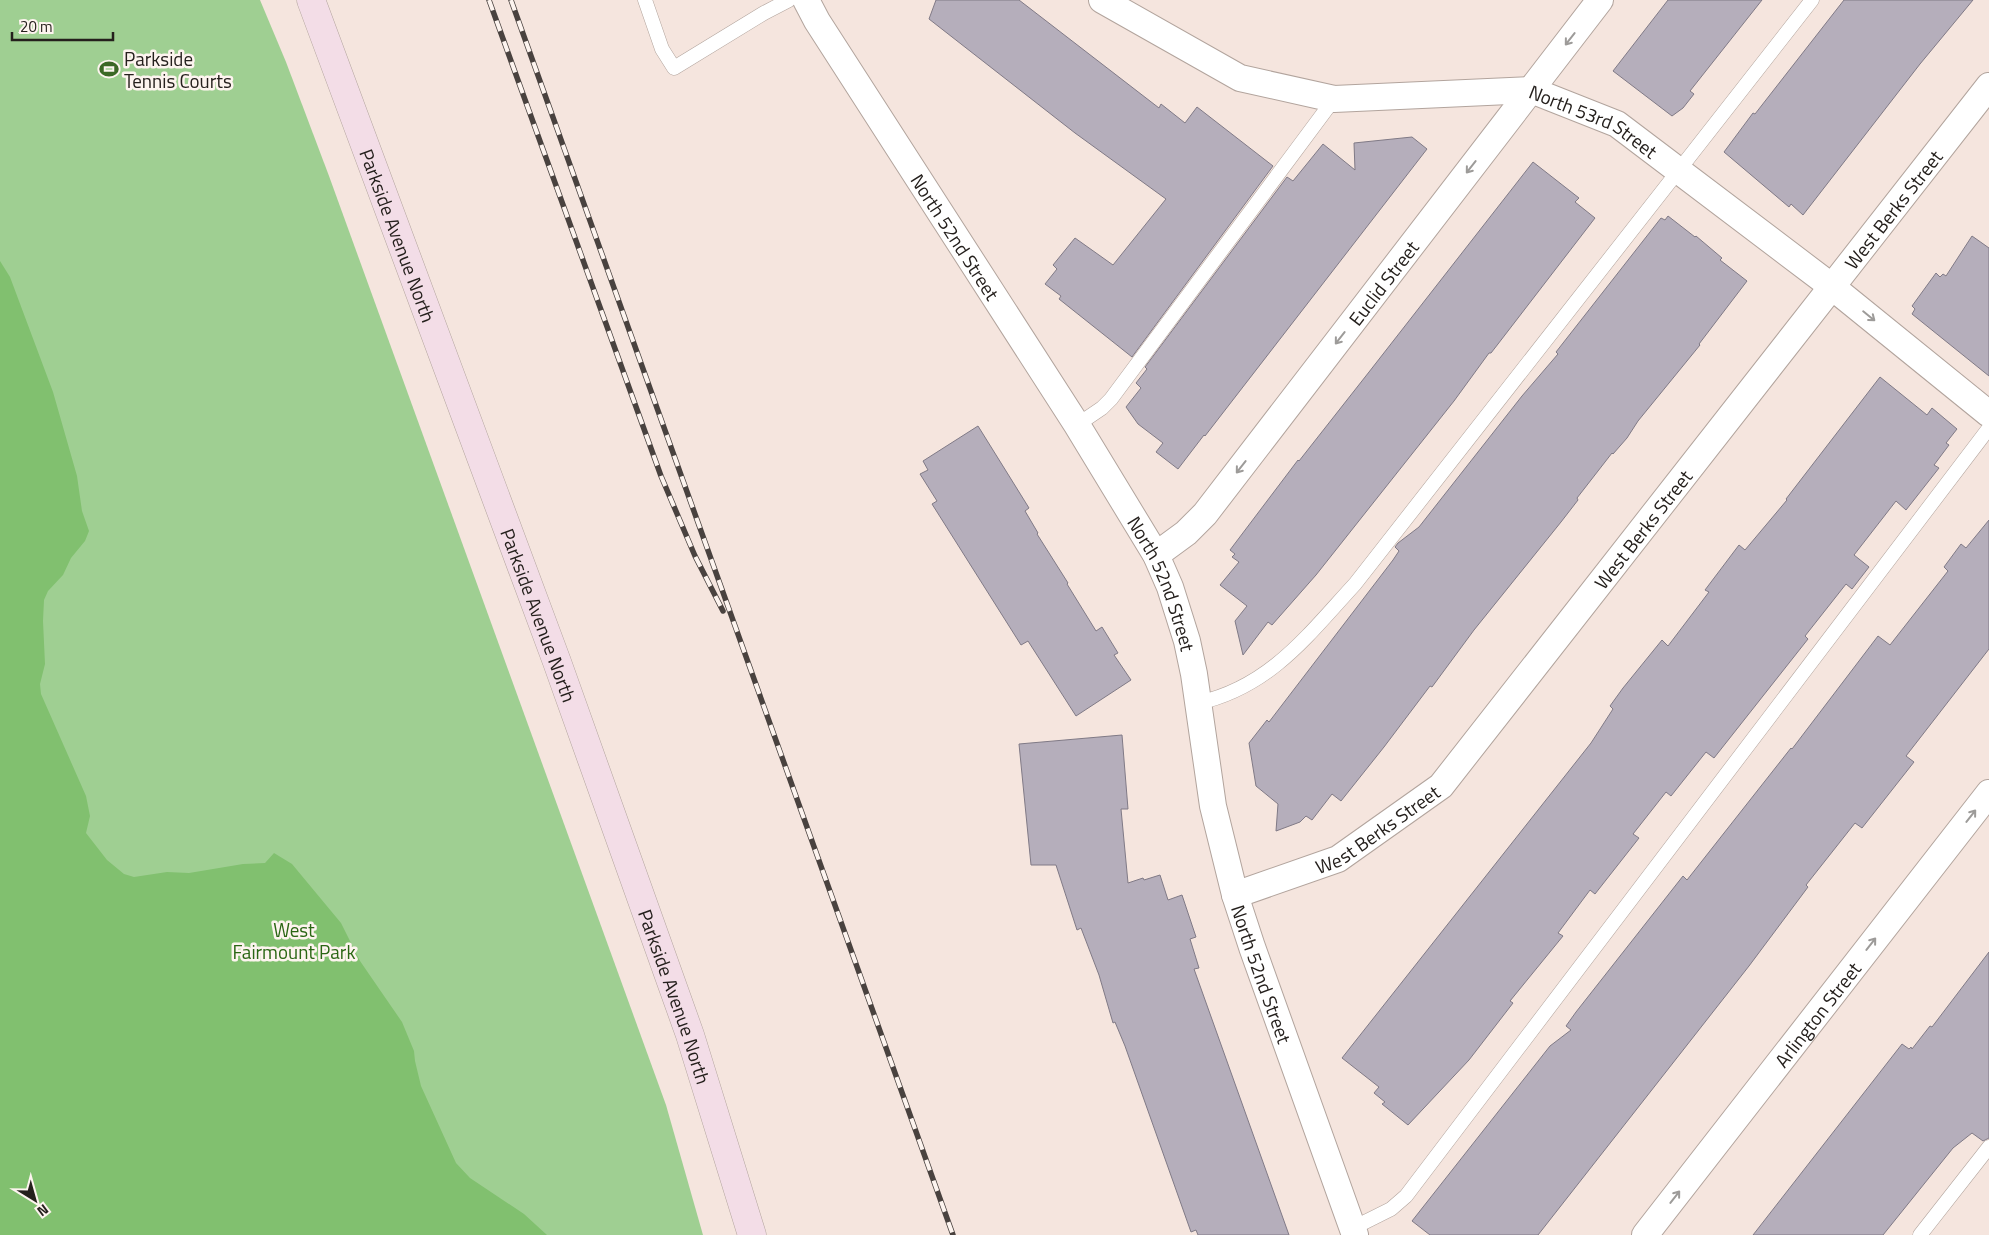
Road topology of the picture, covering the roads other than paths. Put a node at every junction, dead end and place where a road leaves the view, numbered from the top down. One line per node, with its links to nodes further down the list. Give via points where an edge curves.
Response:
1 (311, 0): 21 (main road, Parkside Avenue North, via 557,662 690,1035)
2 (645, 0): 5 (lane, via 662,49 674,68 764,13)
3 (1600, 0): 8 (street, Euclid Street, one-way to 8)
4 (1812, 0): 10 (lane)
5 (801, 1): 13 (street, North 52nd Street)
6 (1107, 2): 9 (street, North 53rd Street, via 1240,78)
7 (1989, 86): 11 (street, West Berks Street)
8 (1531, 90): 9 (street, North 53rd Street); 10 (street, North 53rd Street, via 1617,124); 15 (street, Euclid Street, one-way to 15, via 1205,514)
9 (1334, 99): 13 (lane, via 1112,399)
10 (1678, 170): 11 (street, North 53rd Street); 16 (lane, via 1355,584 1298,646 1270,670 1235,692)
11 (1831, 286): 12 (street, North 53rd Street, one-way to 12); 18 (street, West Berks Street, via 1441,786 1338,859)
12 (1989, 414)
13 (1077, 425): 15 (street, North 52nd Street)
14 (1989, 428): 20 (lane, via 1406,1196)
15 (1156, 555): 16 (street, North 52nd Street, via 1179,612)
16 (1198, 703): 18 (street, North 52nd Street, via 1213,806)
17 (1989, 792): 22 (street, Arlington Street, one-way to 17)
18 (1235, 895): 20 (street, North 52nd Street)
19 (1989, 1147): 23 (lane)
20 (1354, 1232)
21 (752, 1235)
22 (1645, 1235)
23 (1920, 1235)

